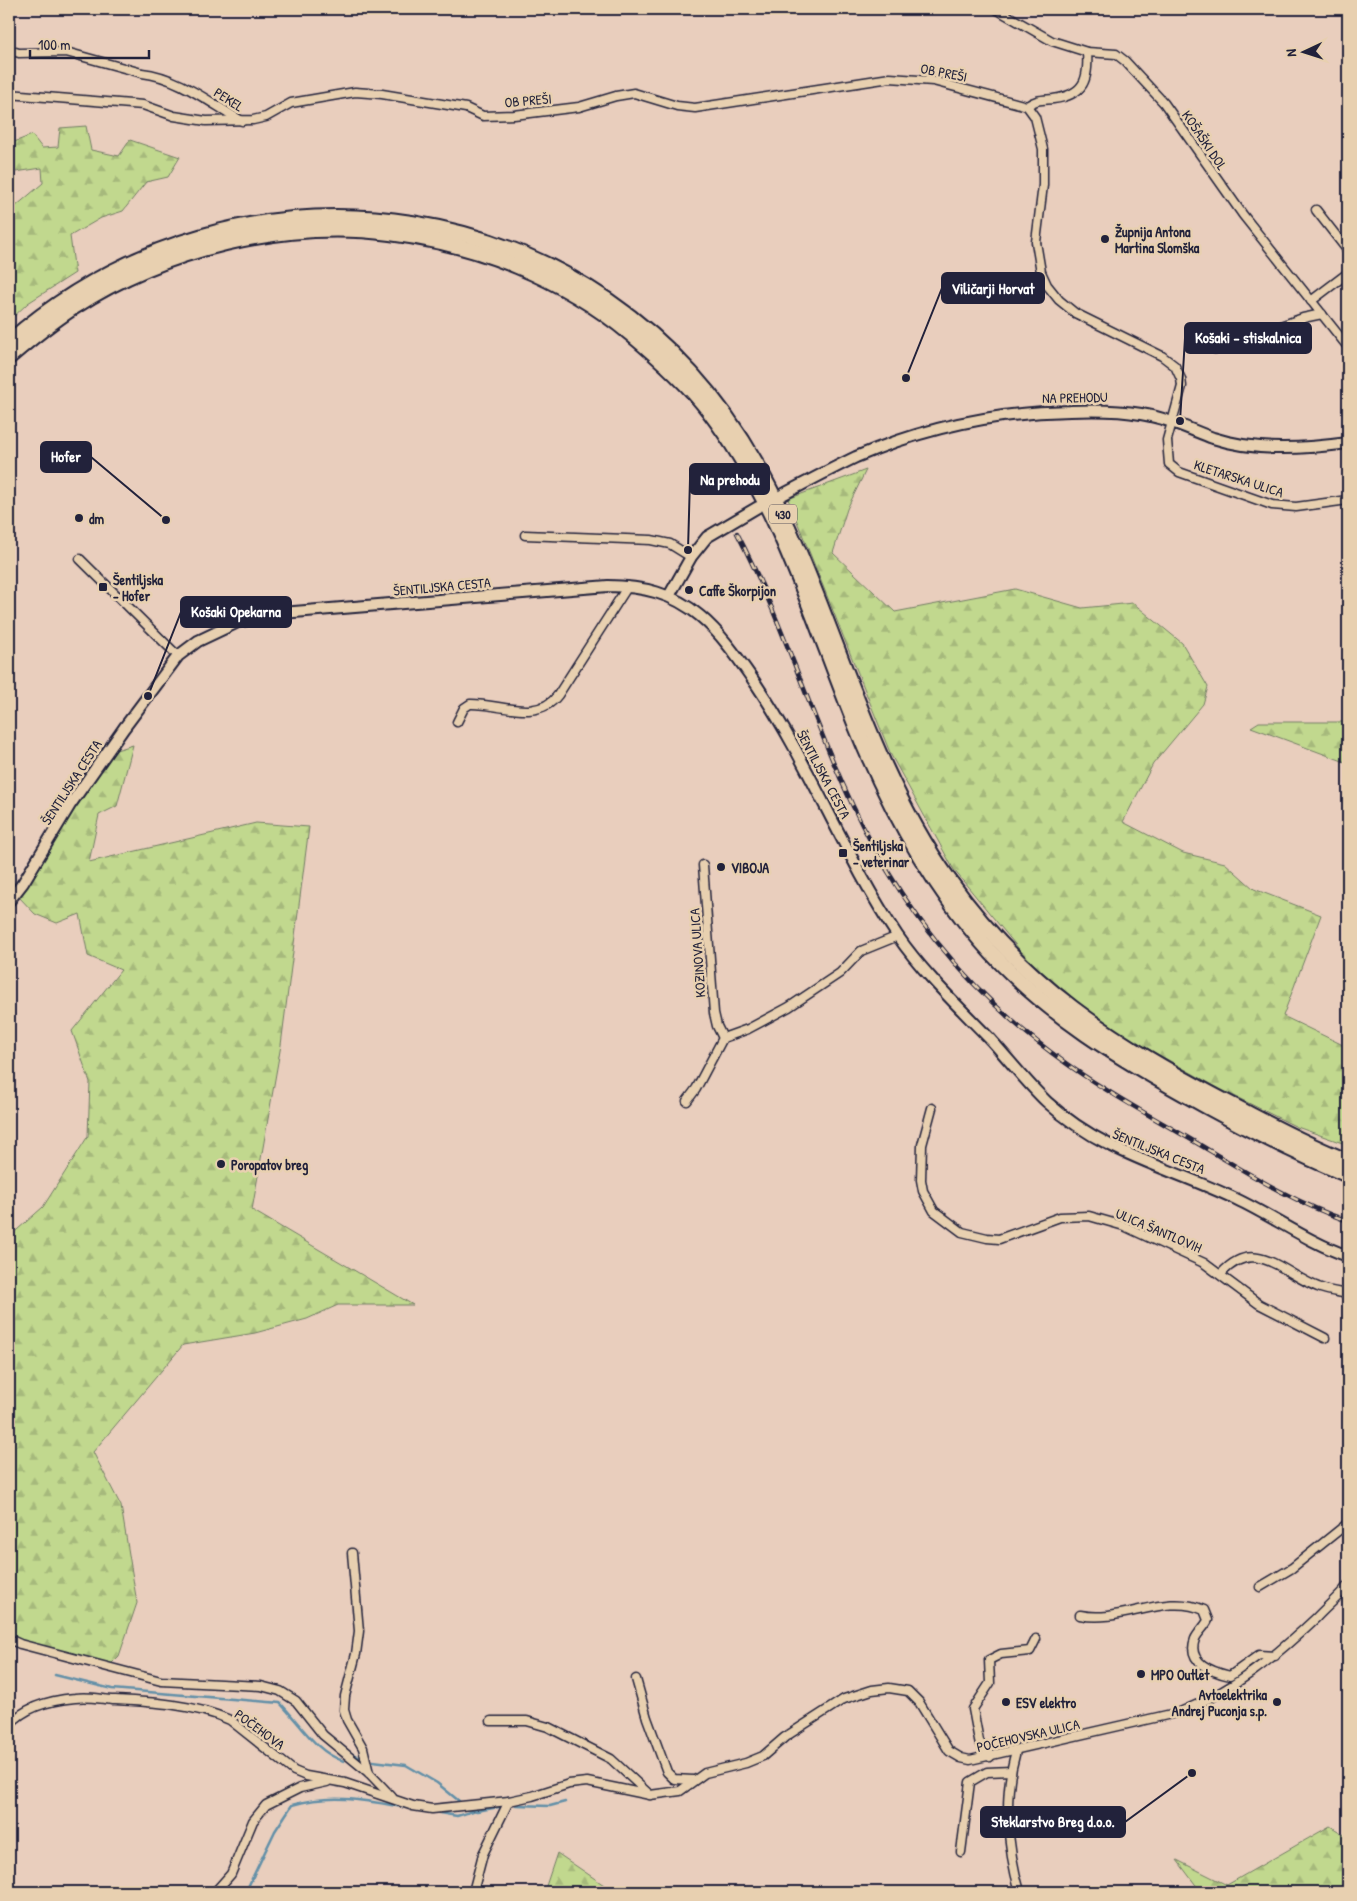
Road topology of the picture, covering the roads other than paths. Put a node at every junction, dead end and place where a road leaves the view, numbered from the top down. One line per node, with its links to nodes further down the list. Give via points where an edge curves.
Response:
1 (996, 9): 3 (street, KOŠAŠKI DOL, via 1052,41)
2 (9, 50): 6 (street, PEKEL, via 19,53 66,52 154,74 177,82)
3 (1087, 52): 5 (street, via 1088,72 1080,89 1064,97 1034,101); 10 (street, KOŠAŠKI DOL, via 1116,54 1158,96 1243,215)
4 (9, 94): 6 (street, PEKEL, via 143,106 174,116 206,121)
5 (1027, 106): 6 (street, OB PREŠI, via 933,81 890,78 696,108 634,93 580,108 483,116 466,108 355,92 291,102 266,117); 16 (street, via 1035,117 1043,149 1043,185 1036,242 1041,272 1059,300 1075,314 1162,356 1175,366 1182,386)
6 (242, 121)
7 (1316, 210): 8 (street)
8 (1348, 251)
9 (1348, 273): 10 (street)
10 (1311, 301): 11 (street, KOŠAŠKI DOL)
11 (1322, 314): 13 (street, KOŠAŠKI DOL); 14 (street)
12 (9, 342): 34 (highway, 430, via 71,295 156,251 210,233 300,217 375,218 452,231 528,257 581,284 613,304 677,359 708,393 737,433 786,521 893,783 948,879 990,933 1043,986 1119,1043 1255,1118)
13 (1348, 348)
14 (1215, 349)
15 (9, 357): 35 (highway, 430, via 77,304 118,282 204,248 248,237 301,230 377,231 422,237 488,254 555,282 610,316 669,365 708,410 739,454 805,594 880,781 938,884 981,941 1034,994 1113,1054 1234,1121)
16 (1172, 421): 17 (street, NA PREHODU, via 1215,438 1245,445 1313,448); 18 (street, NA PREHODU, via 1114,410 1034,412 964,422 857,457); 19 (street, KLETARSKA ULICA, via 1167,455 1169,464 1180,472 1272,505 1296,507)
17 (1348, 443)
18 (782, 495)
19 (1348, 500)
20 (758, 507): 22 (street, via 707,537)
21 (525, 535): 22 (street, via 651,540 670,544)
22 (691, 557): 25 (street)
23 (80, 560): 26 (street)
24 (628, 586): 25 (street, ŠENTILJSKA CESTA); 26 (street, ŠENTILJSKA CESTA, via 282,613 238,622 198,641); 27 (street, via 548,706 534,710 470,704 464,708)
25 (669, 596): 30 (street, ŠENTILJSKA CESTA, via 700,615 750,674 798,755 866,885)
26 (178, 656): 29 (street, ŠENTILJSKA CESTA, via 70,805)
27 (457, 722)
28 (703, 865): 31 (street, KOZINOVA ULICA, via 714,1013)
29 (9, 901)
30 (898, 936): 31 (street, via 861,951 840,973 789,1007); 36 (street, ŠENTILJSKA CESTA, via 946,994 1044,1099 1076,1126 1113,1148 1216,1190)
31 (724, 1038): 32 (street)
32 (687, 1101)
33 (932, 1108): 37 (street, ULICA ŠANTLOVIH, via 922,1145 923,1191 934,1211 962,1232 999,1239 1060,1217 1089,1216 1124,1226)
34 (1348, 1161)
35 (1348, 1175)
36 (1348, 1256)
37 (1221, 1274): 38 (street, via 1238,1259 1249,1256 1278,1266 1318,1288); 39 (street, ULICA ŠANTLOVIH, via 1258,1304)
38 (1348, 1294)
39 (1325, 1338)
40 (1348, 1524): 43 (street, via 1292,1568)
41 (352, 1553): 54 (street, via 359,1631 344,1710 363,1748)
42 (1348, 1585): 47 (street, POČEHOVSKA ULICA)
43 (1260, 1587)
44 (1080, 1616): 47 (street, via 1110,1617 1173,1604 1196,1606 1204,1610 1208,1620 1193,1645 1205,1668 1230,1676 1259,1655)
45 (9, 1639): 54 (street, POČEHOVA, via 161,1682 261,1686 280,1691 296,1701 323,1735)
46 (1036, 1639): 52 (street, via 1030,1651 1001,1654 989,1660 990,1683 973,1709 979,1741)
47 (1275, 1656): 51 (street, POČEHOVSKA ULICA, via 1226,1690 1180,1712)
48 (636, 1679): 55 (street, via 668,1772 674,1779)
49 (491, 1721): 57 (street, via 527,1721 548,1727 611,1760)
50 (9, 1725): 56 (street, POČEHOVA, via 31,1708 77,1697 186,1707 230,1720 294,1770)
51 (1016, 1750): 52 (street, POČEHOVSKA ULICA); 53 (street)
52 (990, 1757): 55 (street, POČEHOVSKA ULICA, via 970,1760 949,1751 919,1702 908,1691 889,1688 844,1699 762,1756 746,1763 714,1769)
53 (1011, 1770): 60 (street, via 986,1772 970,1782); 63 (street, via 1008,1817 1011,1853)
54 (369, 1773): 58 (street, POČEHOVA)
55 (693, 1780): 57 (street, POČEHOVSKA ULICA, via 680,1791)
56 (330, 1781): 58 (street, POČEHOVSKA ULICA); 61 (street, via 300,1788 266,1805 253,1821 231,1874)
57 (650, 1794): 59 (street, POČEHOVSKA ULICA, via 587,1782)
58 (394, 1799): 59 (street, POČEHOVSKA ULICA, via 432,1809)
59 (509, 1801): 62 (street, via 481,1860)
60 (961, 1852)
61 (215, 1892)
62 (473, 1892)
63 (1020, 1892)

